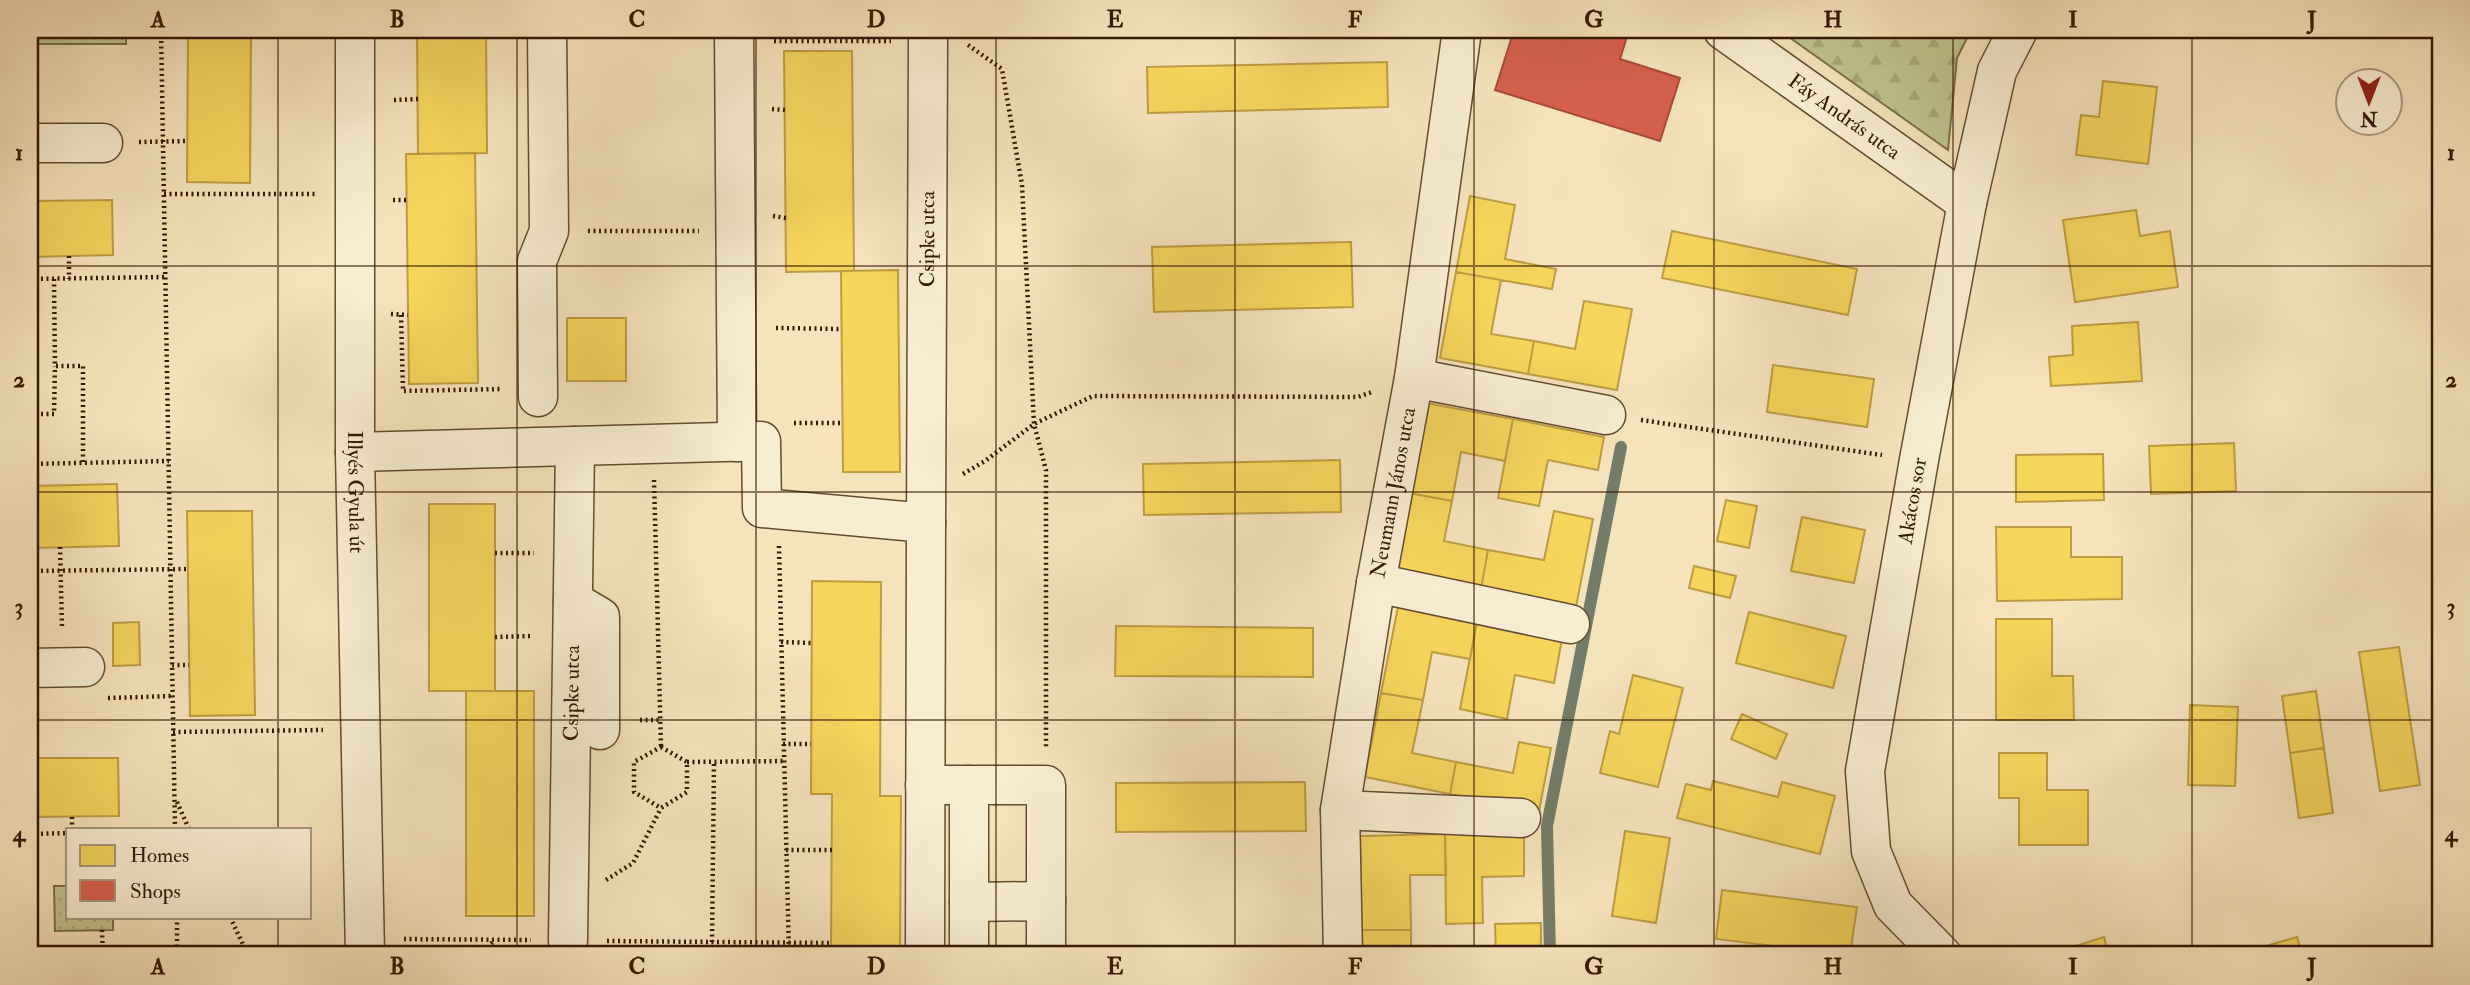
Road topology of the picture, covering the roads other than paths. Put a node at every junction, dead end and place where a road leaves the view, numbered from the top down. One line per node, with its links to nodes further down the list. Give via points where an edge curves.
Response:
1 (355, 30): 18 (street, Illyés Gyula út)
2 (547, 30): 14 (street, via 549,232 537,261)
3 (1462, 30): 13 (street, Neumann János utca)
4 (1723, 30): 12 (street, Fáy András utca)
5 (2018, 30): 9 (street, Akácos sor)
6 (2032, 30): 9 (street)
7 (734, 35): 16 (street)
8 (944, 40): 19 (street, Csipke utca)
9 (1997, 71): 12 (street, Akácos sor)
10 (30, 143): 11 (street)
11 (103, 143)
12 (1967, 203): 36 (street, Akácos sor, via 1865,771 1871,851 1893,905)
13 (1413, 378): 15 (street); 20 (street, Neumann János utca)
14 (538, 397)
15 (1606, 415)
16 (737, 442): 17 (street); 19 (street, via 761,441 762,508)
17 (575, 446): 18 (street); 21 (street, Csipke utca)
18 (355, 453): 31 (street, Illyés Gyula út)
19 (926, 509): 24 (street, Csipke utca)
20 (1376, 583): 22 (street); 26 (street, Neumann János utca)
21 (573, 601): 23 (street, via 600,617); 30 (street, Csipke utca)
22 (1570, 624)
23 (600, 730)
24 (925, 785): 25 (street); 32 (street, Csipke utca)
25 (969, 785): 28 (street, via 1046,785); 29 (street)
26 (1340, 810): 27 (street); 35 (street, Neumann János utca)
27 (1521, 818)
28 (1046, 901): 29 (street); 34 (street)
29 (969, 902): 33 (street)
30 (568, 940)
31 (365, 955)
32 (925, 955)
33 (969, 955)
34 (1046, 955)
35 (1343, 955)
36 (1941, 955)

